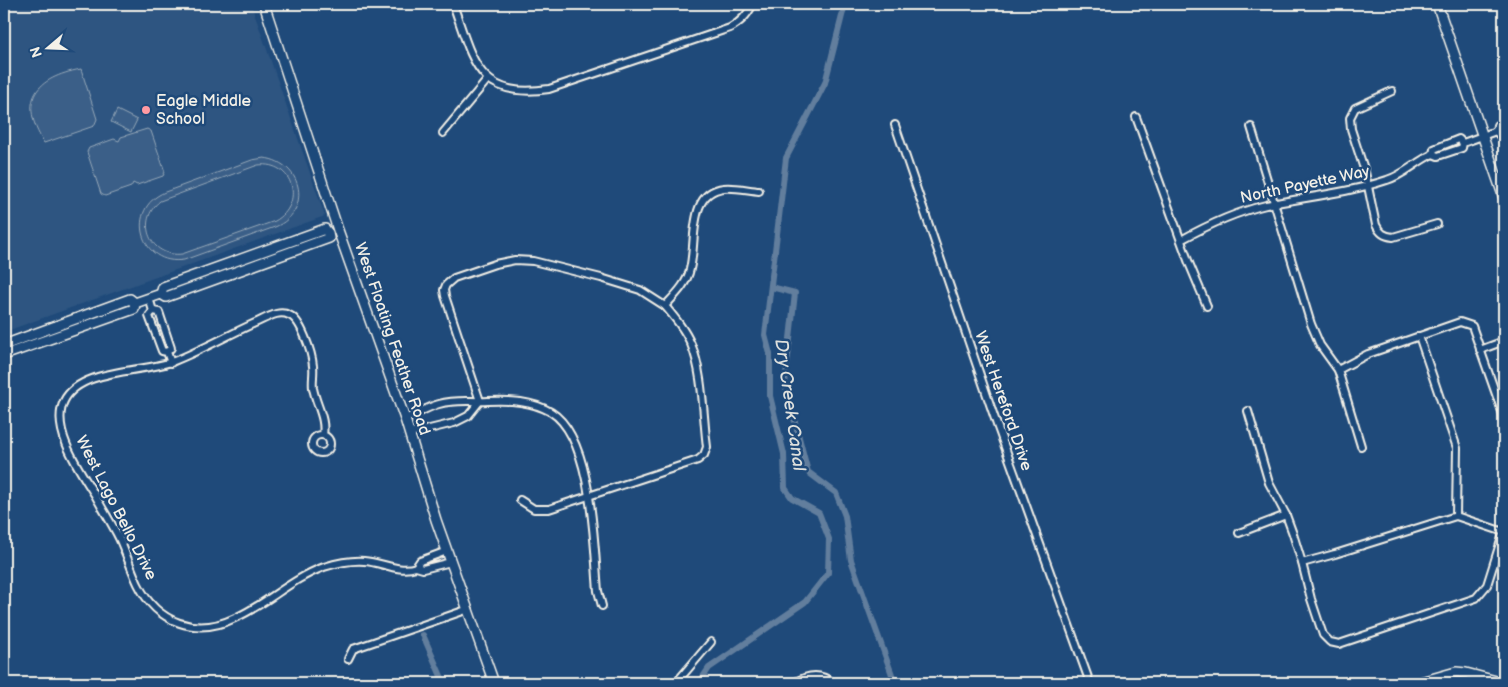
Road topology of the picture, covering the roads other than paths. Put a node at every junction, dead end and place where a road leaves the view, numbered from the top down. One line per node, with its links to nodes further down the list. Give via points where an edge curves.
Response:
1 (264, 4): 20 (main road, West Floating Feather Road)
2 (453, 4): 5 (street, via 474,62)
3 (753, 4): 5 (street, via 748,14 730,28 549,90 513,91)
4 (1437, 4): 14 (main road)
5 (488, 79): 12 (street)
6 (1392, 91): 15 (street, via 1355,108 1350,118)
7 (1136, 117): 21 (street)
8 (1504, 123): 11 (street, via 1498,125)
9 (894, 125): 60 (street, West Hereford Drive, via 996,425)
10 (1250, 127): 18 (street)
11 (1496, 131): 13 (street); 14 (street, North Payette Way)
12 (443, 134)
13 (1504, 135)
14 (1482, 136): 15 (street, North Payette Way, via 1463,143 1459,139 1434,149 1433,154 1396,177); 17 (main road)
15 (1368, 186): 18 (street, North Payette Way); 19 (street, via 1376,226 1386,236 1393,237)
16 (758, 191): 24 (street, via 725,188 707,195 700,203 690,269 682,287)
17 (1504, 198)
18 (1275, 204): 21 (street, North Payette Way, via 1214,222); 34 (street, via 1311,324 1320,345)
19 (1437, 224)
20 (338, 230): 22 (main road, via 328,233 325,228 163,287 161,294); 38 (main road, West Floating Feather Road)
21 (1181, 240): 25 (street)
22 (148, 298): 23 (main road); 26 (street)
23 (135, 303): 29 (main road, via 130,299); 32 (main road, via 134,309)
24 (665, 306): 35 (street, via 640,290 533,261 495,264 454,278 446,285 445,296); 42 (street, via 685,332 694,354 707,447 704,455 698,460)
25 (1207, 306)
26 (153, 311): 31 (street, via 149,316 162,351); 31 (street, via 159,312 171,348)
27 (1418, 336): 30 (street, via 1460,322 1466,323 1472,326); 34 (street, via 1368,354); 45 (street, via 1457,448)
28 (1504, 341): 30 (street)
29 (4, 345)
30 (1480, 350): 37 (street)
31 (167, 352): 33 (street)
32 (4, 356)
33 (171, 363): 40 (street, via 276,314 291,315 300,325 311,355 313,390 324,422); 51 (street, West Lago Bello Drive, via 89,380 74,388 64,402 61,416 62,431 77,467 118,536 138,584 151,604 167,618 198,628 215,626 261,604 298,579 344,562 366,561 409,570)
34 (1338, 370): 41 (street)
35 (480, 401): 38 (street, via 461,399 437,404); 39 (street, via 468,416 454,423); 42 (street, via 527,402 552,413 576,444)
36 (1248, 412): 44 (street, via 1270,483)
37 (1504, 417)
38 (404, 419): 39 (main road, West Floating Feather Road)
39 (409, 434): 48 (main road, West Floating Feather Road)
40 (323, 436)
41 (1361, 446)
42 (589, 496): 43 (street, via 549,509 534,509); 52 (street)
43 (520, 500)
44 (1286, 515): 47 (street); 50 (street)
45 (1456, 516): 46 (street); 50 (street)
46 (1504, 532): 50 (street, via 1487,585 1472,600 1339,644 1330,642 1323,634)
47 (1239, 533)
48 (447, 551): 49 (main road, West Floating Feather Road); 51 (street, via 420,561)
49 (451, 562): 51 (street); 53 (main road, West Floating Feather Road)
50 (1302, 563)
51 (416, 568)
52 (602, 606)
53 (469, 609): 55 (street, via 353,649); 56 (main road, West Floating Feather Road)
54 (710, 642): 57 (street)
55 (348, 659)
56 (494, 683)
57 (676, 683)
58 (794, 683): 59 (street, via 809,676 819,676)
59 (833, 683)
60 (1090, 683)
61 (1417, 683): 62 (main road, via 1456,672)
62 (1504, 683)

